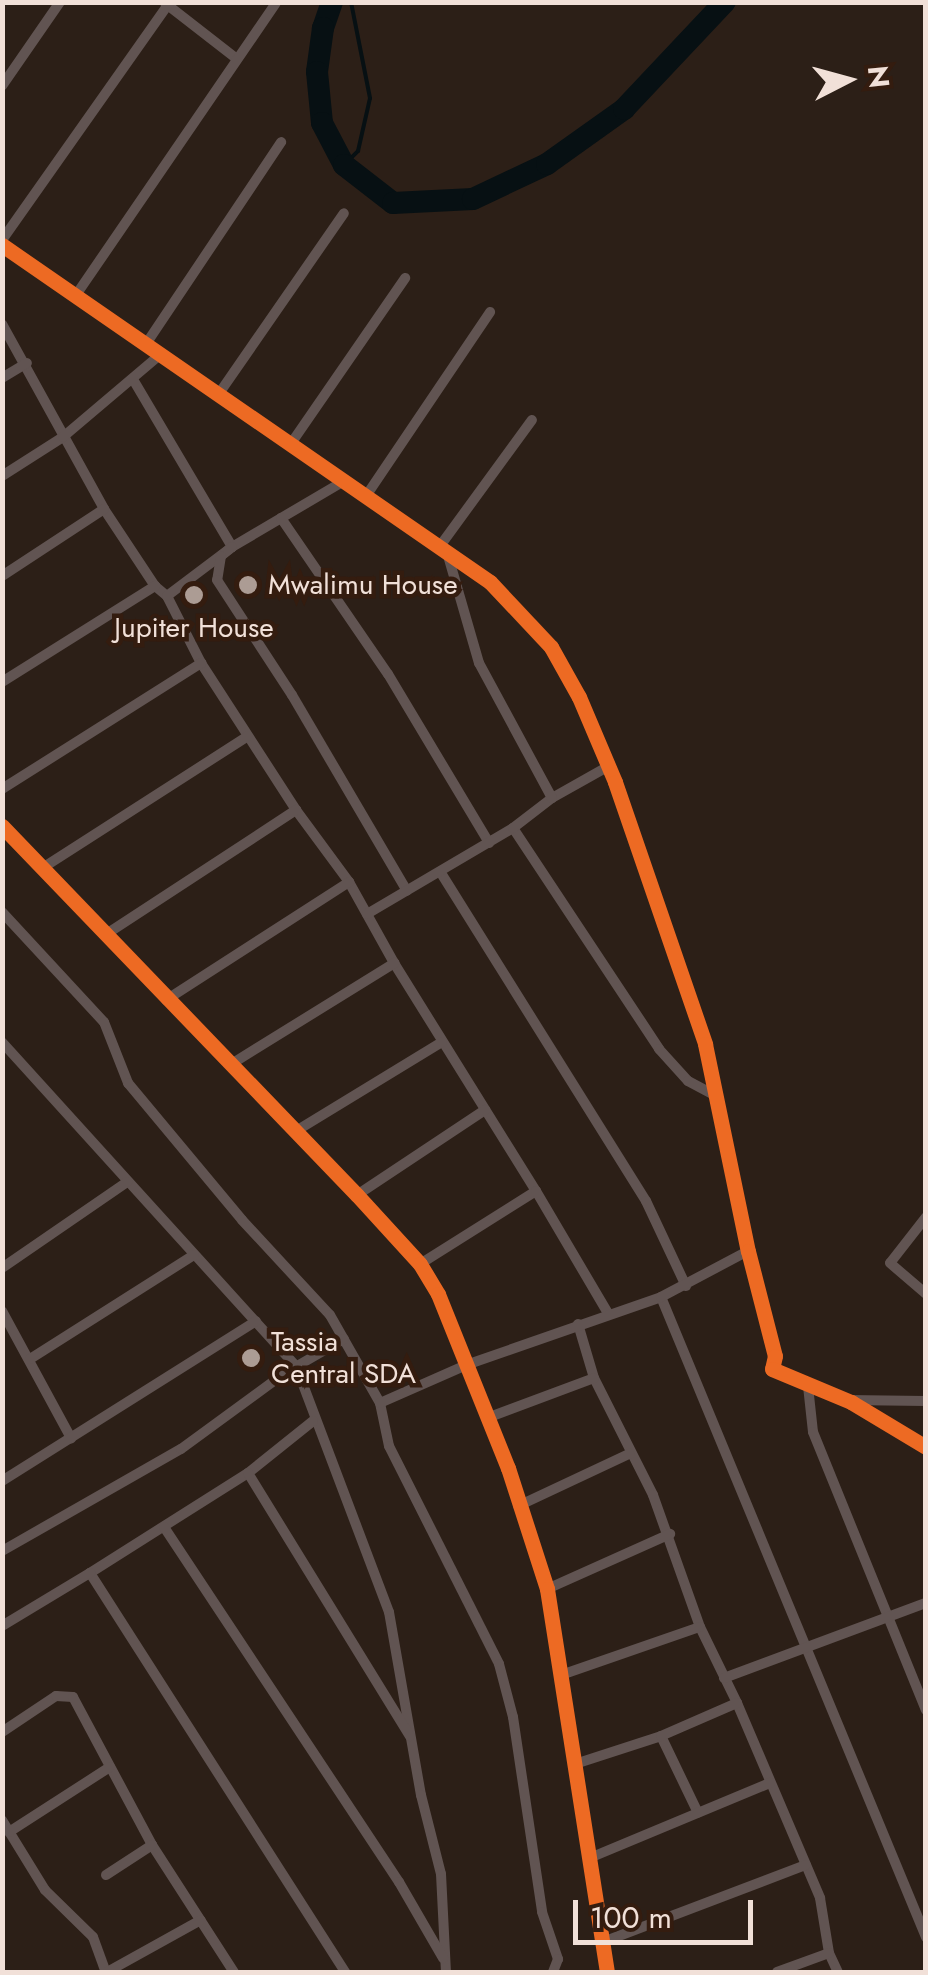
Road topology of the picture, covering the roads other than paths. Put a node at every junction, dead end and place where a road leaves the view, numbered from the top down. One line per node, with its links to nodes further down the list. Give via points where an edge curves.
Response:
1 (60, 2): 5 (street)
2 (167, 3): 4 (street); 8 (street)
3 (274, 4): 4 (street)
4 (237, 60): 11 (street)
5 (2, 86)
6 (281, 142): 14 (street)
7 (344, 213): 19 (street)
8 (6, 246): 9 (street); 11 (street)
9 (2, 260)
10 (405, 278): 22 (street)
11 (76, 295): 14 (street)
12 (490, 312): 25 (street)
13 (2, 324): 16 (street)
14 (146, 344): 15 (street)
15 (161, 354): 18 (street); 19 (street)
16 (27, 364): 17 (street); 21 (street)
17 (2, 378)
18 (134, 381): 21 (street); 28 (street)
19 (218, 395): 22 (street)
20 (532, 420): 29 (street)
21 (62, 437): 23 (street); 26 (street)
22 (290, 445): 24 (street)
23 (2, 476)
24 (344, 481): 25 (street); 27 (street)
25 (366, 496): 29 (street)
26 (104, 509): 30 (street); 31 (street)
27 (281, 518): 28 (street); 42 (street, via 388,674)
28 (232, 546): 32 (street); 46 (street, via 219,562 219,585)
29 (443, 550): 36 (street, via 490,582 551,647); 38 (street, via 479,663)
30 (2, 576)
31 (155, 586): 32 (street); 34 (street)
32 (166, 596): 33 (street)
33 (201, 663): 35 (street); 37 (street)
34 (2, 682)
35 (248, 736): 39 (street); 43 (street)
36 (607, 767): 38 (street); 55 (street, via 672,942)
37 (2, 790)
38 (552, 798): 41 (street)
39 (296, 810): 45 (street); 49 (street)
40 (2, 826): 43 (street)
41 (513, 828): 42 (street); 55 (street, via 658,1049 688,1082)
42 (489, 843): 44 (street)
43 (44, 867): 49 (street)
44 (441, 873): 46 (street); 66 (street, via 646,1201)
45 (350, 882): 48 (street); 51 (street)
46 (407, 891): 48 (street)
47 (2, 912): 73 (street, via 104,1022 128,1083)
48 (368, 914): 50 (street)
49 (108, 933): 51 (street)
50 (394, 963): 53 (street); 54 (street)
51 (166, 1000): 54 (street)
52 (2, 1042): 58 (street)
53 (442, 1042): 56 (street); 57 (street)
54 (233, 1062): 57 (street)
55 (716, 1096): 62 (street)
56 (484, 1110): 59 (street); 60 (street)
57 (296, 1131): 60 (street)
58 (127, 1182): 63 (street); 65 (street)
59 (536, 1190): 64 (street); 70 (street)
60 (357, 1195): 64 (street)
61 (926, 1217): 67 (street, via 890,1262)
62 (748, 1251): 66 (street); 78 (street, via 775,1356 772,1369)
63 (194, 1255): 71 (street); 74 (street)
64 (420, 1264): 75 (street, via 451,1320)
65 (2, 1268)
66 (686, 1286): 68 (street)
67 (926, 1294)
68 (662, 1297): 70 (street); 99 (street)
69 (2, 1311): 74 (street)
70 (608, 1313): 72 (street)
71 (256, 1321): 76 (street); 84 (street)
72 (578, 1324): 75 (street); 77 (street)
73 (344, 1339): 76 (street); 81 (street)
74 (30, 1359): 84 (street)
75 (466, 1365): 81 (street); 82 (street)
76 (296, 1366): 83 (street); 92 (street, via 181,1449)
77 (594, 1378): 82 (street); 86 (street)
78 (808, 1386): 79 (street); 96 (street, via 812,1432)
79 (845, 1400): 80 (street); 85 (street)
80 (926, 1401)
81 (380, 1403): 127 (street, via 389,1446 500,1664 542,1912 558,1959)
82 (488, 1418): 89 (street)
83 (313, 1420): 87 (street); 106 (street, via 389,1612)
84 (71, 1438): 88 (street)
85 (926, 1448)
86 (629, 1454): 89 (street); 91 (street)
87 (248, 1473): 90 (street); 106 (street)
88 (2, 1481)
89 (518, 1506): 94 (street)
90 (164, 1527): 93 (street); 122 (street)
91 (670, 1534): 94 (street); 98 (street)
92 (2, 1551)
93 (90, 1573): 97 (street); 125 (street)
94 (547, 1589): 100 (street)
95 (926, 1604): 96 (street)
96 (886, 1617): 99 (street); 103 (street)
97 (2, 1626)
98 (700, 1627): 100 (street); 101 (street)
99 (804, 1646): 101 (street); 117 (street)
100 (562, 1675): 107 (street)
101 (724, 1678): 102 (street)
102 (737, 1703): 105 (street); 109 (street)
103 (926, 1710)
104 (2, 1732): 108 (street, via 66,1694)
105 (661, 1736): 107 (street); 110 (street)
106 (412, 1741): 122 (street, via 441,1874)
107 (574, 1764): 114 (street)
108 (110, 1767): 112 (street); 113 (street)
109 (770, 1783): 110 (street); 115 (street)
110 (698, 1813): 114 (street)
111 (2, 1820): 112 (street)
112 (10, 1832): 123 (street, via 44,1890 94,1937)
113 (152, 1845): 116 (street); 118 (street)
114 (592, 1857): 120 (street)
115 (806, 1865): 120 (street); 121 (street, via 820,1898)
116 (106, 1875)
117 (921, 1912): 119 (street)
118 (201, 1920): 123 (street); 124 (street)
119 (926, 1937)
120 (603, 1942): 128 (street)
121 (829, 1953): 129 (street); 130 (street)
122 (444, 1959): 126 (street)
123 (106, 1972)
124 (234, 1972)
125 (345, 1972)
126 (446, 1972)
127 (553, 1972)
128 (607, 1972)
129 (776, 1972)
130 (838, 1972)

